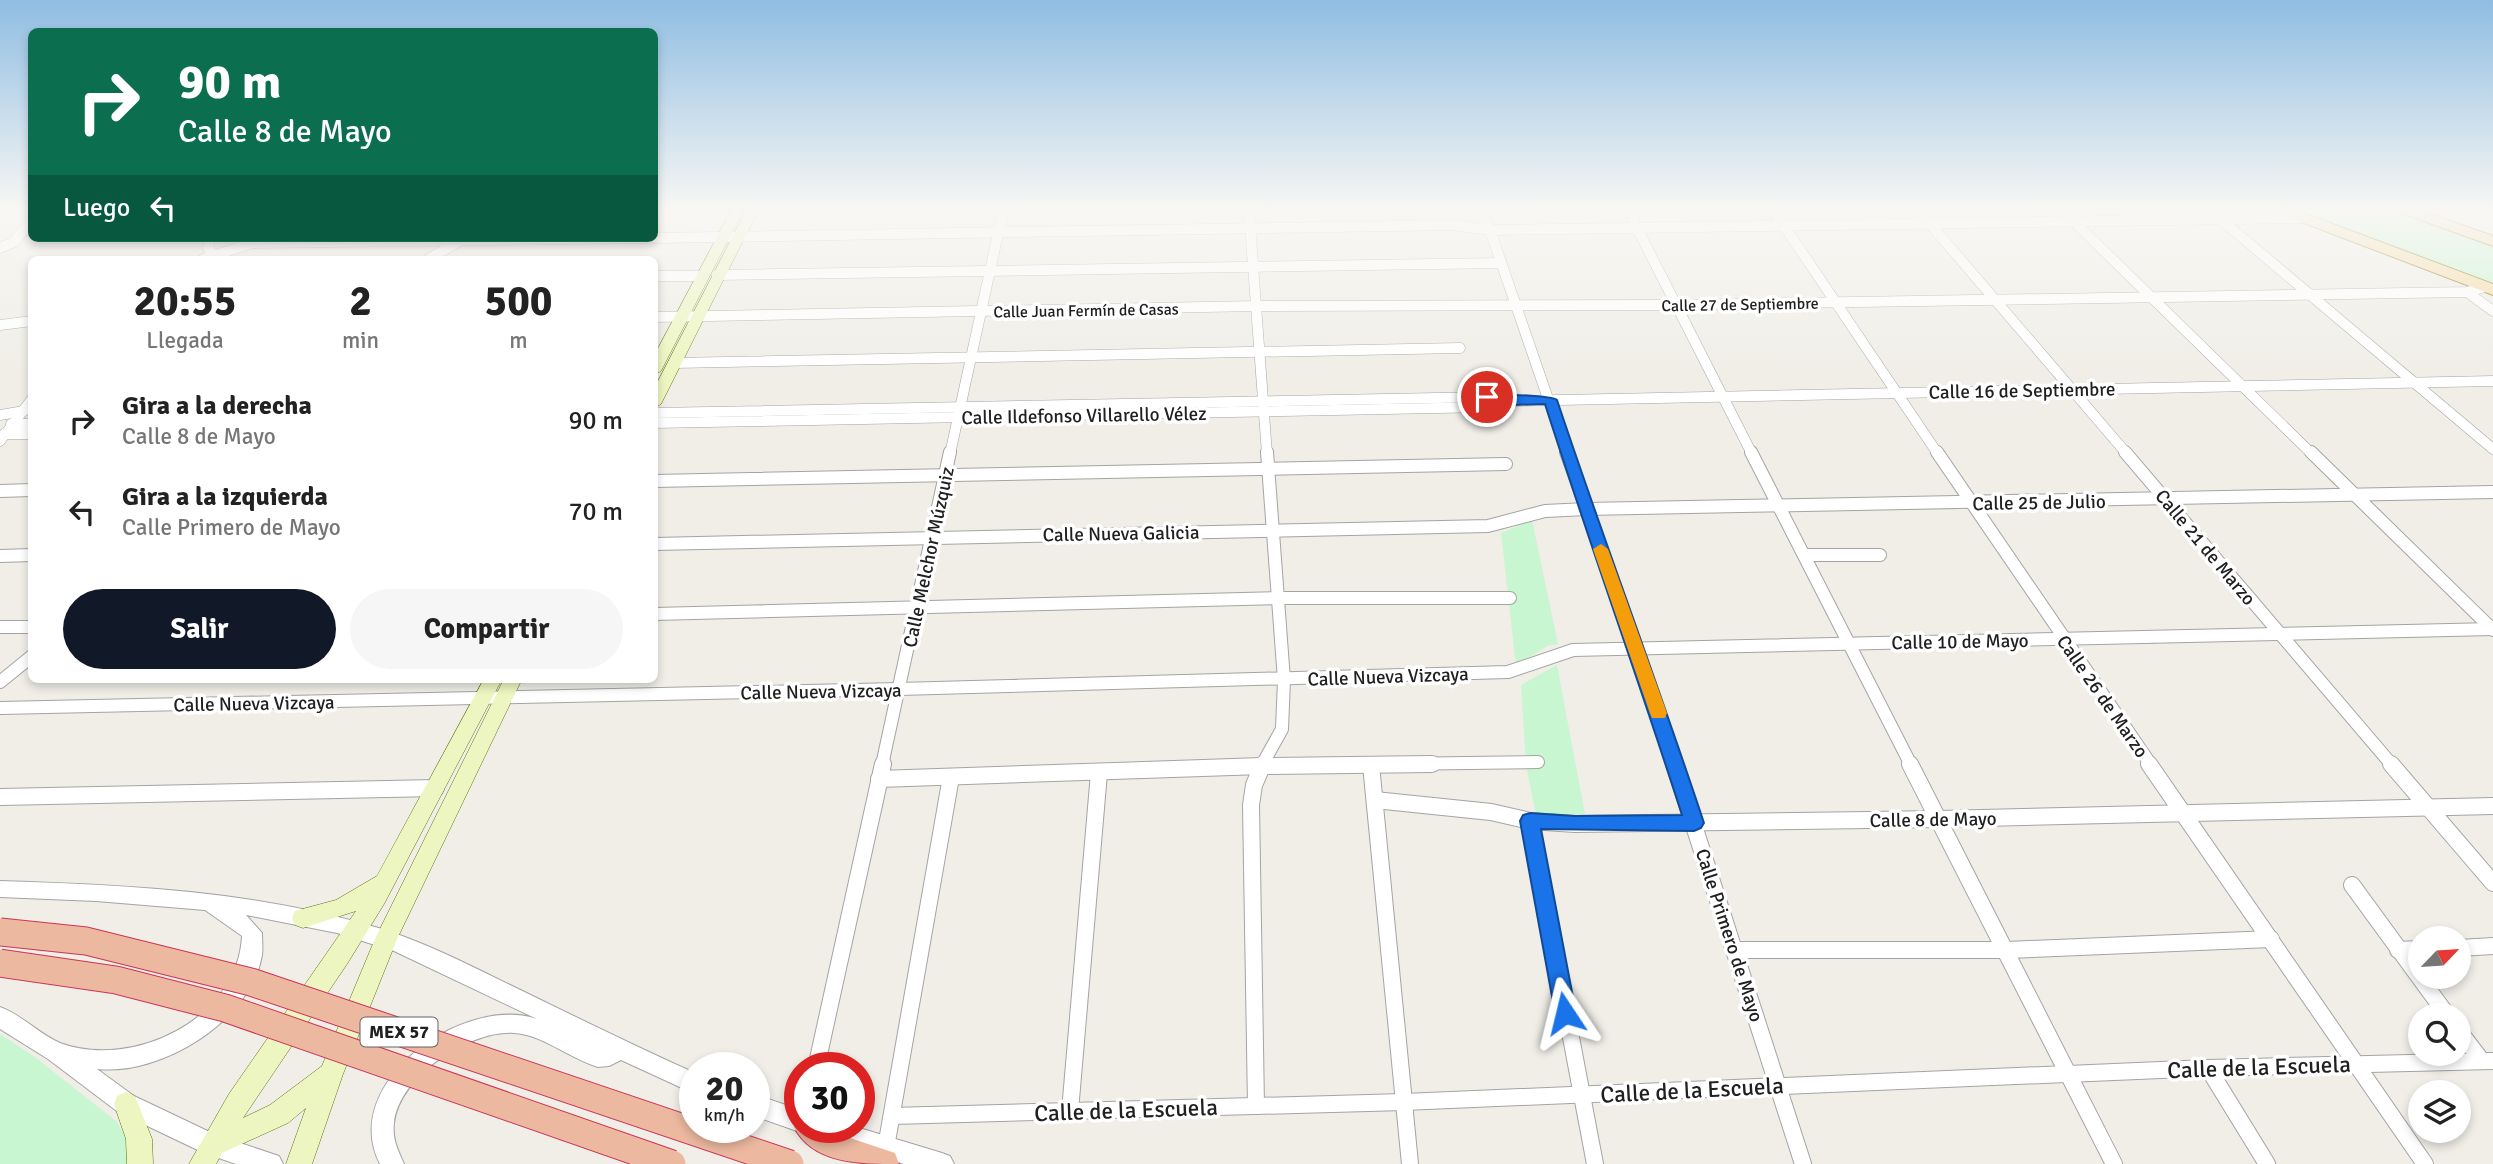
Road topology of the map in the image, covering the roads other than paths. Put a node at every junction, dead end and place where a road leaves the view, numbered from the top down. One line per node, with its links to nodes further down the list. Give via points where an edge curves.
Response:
1 (713, 265): 14 (main road)
2 (717, 265): 14 (main road)
3 (989, 265): 13 (street, Calle Melchor Múzquiz)
4 (1310, 265): 12 (street)
5 (1502, 265): 23 (street, Calle Primero de Mayo)
6 (1656, 265): 24 (street)
7 (1811, 265): 21 (street, Calle 26 de Marzo)
8 (1966, 265): 20 (street, Calle 21 de Marzo)
9 (2120, 265): 19 (street)
10 (2274, 265): 18 (street)
11 (2429, 265): 16 (main road)
12 (1254, 266): 13 (street); 22 (street)
13 (988, 271): 14 (street); 26 (street, Calle Melchor Múzquiz)
14 (710, 275): 15 (street); 28 (main road); 29 (main road)
15 (658, 276)
16 (2489, 288): 17 (street, Calle 27 de Septiembre)
17 (2468, 292): 18 (street, Calle 27 de Septiembre); 25 (street)
18 (2308, 294): 19 (street, Calle 27 de Septiembre); 38 (street)
19 (2154, 298): 20 (street, Calle 27 de Septiembre); 39 (street)
20 (1996, 300): 21 (street, Calle 27 de Septiembre); 40 (street, Calle 21 de Marzo)
21 (1836, 302): 24 (street, Calle 27 de Septiembre); 41 (street, Calle 26 de Marzo)
22 (1258, 306): 23 (street, Calle Juan Fermín de Casas); 26 (street, Calle Juan Fermín de Casas); 33 (street)
23 (1517, 306): 24 (street, Calle 27 de Septiembre); 44 (street, Calle Primero de Mayo)
24 (1677, 306): 43 (street)
25 (2493, 311)
26 (980, 312): 29 (street, Calle Juan Fermín de Casas); 34 (street, Calle Melchor Múzquiz)
27 (658, 317): 28 (street, Calle Juan Fermín de Casas)
28 (682, 317): 29 (street, Calle Juan Fermín de Casas); 35 (main road)
29 (697, 317): 36 (main road)
30 (28, 322): 31 (street)
31 (0, 325)
32 (1460, 348): 33 (street)
33 (1260, 352): 34 (street); 45 (street)
34 (970, 357): 36 (street); 47 (street, Calle Melchor Múzquiz)
35 (658, 362)
36 (675, 363): 42 (main road)
37 (2493, 381): 38 (street, Calle 16 de Septiembre)
38 (2414, 382): 39 (street, Calle 16 de Septiembre); 55 (street)
39 (2243, 385): 40 (street, Calle 16 de Septiembre); 63 (street)
40 (2071, 388): 41 (street, Calle 16 de Septiembre); 64 (street, Calle 21 de Marzo)
41 (1896, 393): 43 (street, Calle 16 de Septiembre); 65 (street, Calle 26 de Marzo)
42 (658, 396)
43 (1723, 396): 44 (street, Calle 16 de Septiembre); 66 (street)
44 (1550, 400): 45 (street, Calle Ildefonso Villarello Vélez, via 1490,407); 67 (street, Calle Primero de Mayo)
45 (1264, 407): 47 (street, Calle Ildefonso Villarello Vélez); 57 (street)
46 (26, 411): 49 (street); 53 (street)
47 (958, 412): 50 (street, Calle Ildefonso Villarello Vélez); 58 (street, Calle Melchor Múzquiz)
48 (658, 413): 50 (street, Calle Ildefonso Villarello Vélez)
49 (0, 415)
50 (809, 415): 51 (street, Calle Ildefonso Villarello Vélez)
51 (658, 423)
52 (28, 425): 53 (street)
53 (5, 433): 54 (street)
54 (28, 434)
55 (2493, 449)
56 (1506, 464): 57 (street)
57 (1269, 467): 58 (street); 68 (street)
58 (946, 474): 59 (street); 69 (street, Calle Melchor Múzquiz)
59 (658, 481)
60 (28, 490): 61 (street)
61 (0, 491)
62 (2493, 492): 63 (street, Calle 25 de Julio)
63 (2356, 496): 64 (street, Calle 25 de Julio); 81 (street)
64 (2164, 499): 65 (street, Calle 25 de Julio); 82 (street, Calle 21 de Marzo)
65 (1973, 503): 66 (street, Calle 25 de Julio); 83 (street, Calle 26 de Marzo)
66 (1780, 506): 67 (street, Calle 25 de Julio); 72 (street)
67 (1586, 509): 68 (street, Calle Nueva Galicia, via 1545,511 1488,526); 85 (street, Calle Primero de Mayo)
68 (1273, 530): 69 (street, Calle Nueva Galicia); 75 (street)
69 (932, 537): 70 (street, Calle Nueva Galicia); 77 (street, Calle Melchor Múzquiz)
70 (658, 544)
71 (28, 555): 74 (street)
72 (1804, 555): 73 (street); 84 (street)
73 (1880, 555)
74 (0, 556)
75 (1278, 598): 76 (street); 77 (street); 87 (street)
76 (1510, 598)
77 (917, 609): 78 (street); 90 (street, Calle Melchor Múzquiz)
78 (658, 614)
79 (28, 627): 80 (street)
80 (0, 628)
81 (2493, 630): 82 (street, Calle 10 de Mayo)
82 (2280, 635): 83 (street, Calle 10 de Mayo); 102 (street, Calle 21 de Marzo)
83 (2063, 638): 84 (street, Calle 10 de Mayo); 103 (street, Calle 26 de Marzo)
84 (1850, 643): 85 (street, Calle 10 de Mayo); 104 (street)
85 (1637, 648): 87 (street, Calle Nueva Vizcaya, via 1561,652 1508,672); 106 (street, Calle Primero de Mayo)
86 (28, 659): 88 (street)
87 (1284, 680): 90 (street, Calle Nueva Vizcaya); 94 (street, via 1282,729)
88 (0, 682)
89 (498, 688): 90 (street, Calle Nueva Vizcaya); 91 (street, Calle Nueva Vizcaya); 98 (main road); 115 (main road)
90 (899, 689): 97 (street, Calle Melchor Múzquiz)
91 (0, 708)
92 (1538, 762): 93 (street)
93 (1371, 765): 94 (street); 100 (street)
94 (1262, 766): 95 (street); 140 (street, via 1251,805)
95 (1099, 773): 96 (street); 141 (street)
96 (951, 777): 97 (street); 142 (street)
97 (879, 779): 129 (street, Calle Melchor Múzquiz)
98 (436, 788): 99 (street); 107 (main road)
99 (0, 797)
100 (1375, 800): 105 (street, Calle 8 de Mayo, via 1491,812); 138 (street)
101 (2493, 806): 102 (street, Calle 8 de Mayo)
102 (2428, 808): 103 (street, Calle 8 de Mayo); 108 (street, Calle 21 de Marzo)
103 (2184, 812): 104 (street, Calle 8 de Mayo); 116 (street, Calle 26 de Marzo)
104 (1940, 819): 106 (street, Calle 8 de Mayo); 120 (street)
105 (1530, 821): 106 (street, Calle 8 de Mayo); 137 (street)
106 (1694, 823): 119 (street, Calle Primero de Mayo)
107 (390, 874): 112 (main road, via 350,905); 113 (main road)
108 (2493, 883)
109 (2352, 885): 121 (street)
110 (0, 889): 111 (street)
111 (207, 903): 112 (street); 128 (street, via 239,921 252,933 254,944 244,978 211,1018 191,1034 144,1055 120,1060)
112 (303, 918): 113 (street)
113 (357, 930): 115 (street); 145 (main road)
114 (0, 932): 152 (highway, MEX 57, bridge, via 143,953 251,982)
115 (386, 939): 127 (street); 133 (main road)
116 (2271, 939): 120 (street); 131 (street, Calle 26 de Marzo)
117 (2493, 946): 118 (street)
118 (2471, 947)
119 (1736, 950): 120 (street); 136 (street, Calle Primero de Mayo)
120 (2007, 950): 134 (street)
121 (2398, 950): 122 (street); 124 (street)
122 (2408, 950)
123 (0, 963): 151 (highway, MEX 57, bridge, via 116,979 225,1008)
124 (2438, 1003)
125 (0, 1017): 128 (street)
126 (2471, 1044): 130 (street)
127 (619, 1049): 135 (street); 150 (street, via 598,1057 515,1023 474,1029 414,1067 393,1092 383,1143)
128 (56, 1052): 139 (street)
129 (819, 1052)
130 (2487, 1061): 131 (street, Calle de la Escuela)
131 (2357, 1063): 132 (street, Calle de la Escuela); 159 (street, Calle 26 de Marzo)
132 (2208, 1068): 134 (street, Calle de la Escuela); 158 (street)
133 (331, 1074): 145 (main road, via 279,1114); 149 (main road)
134 (2070, 1075): 136 (street, Calle de la Escuela); 157 (street)
135 (679, 1077)
136 (1776, 1086): 137 (street, Calle de la Escuela); 156 (street, Calle Primero de Mayo)
137 (1581, 1096): 138 (street, Calle de la Escuela); 155 (street)
138 (1404, 1102): 140 (street, Calle de la Escuela); 154 (street)
139 (127, 1104): 145 (street); 147 (main road, via 139,1139)
140 (1256, 1106): 141 (street, Calle de la Escuela)
141 (1070, 1111): 142 (street, Calle de la Escuela)
142 (892, 1116): 146 (street)
143 (828, 1143): 146 (highway)
144 (855, 1143): 146 (street)
145 (207, 1155): 148 (street)
146 (885, 1156): 153 (street)
147 (140, 1164)
148 (271, 1164)
149 (299, 1164)
150 (393, 1164)
151 (673, 1164)
152 (790, 1164)
153 (942, 1164)
154 (1410, 1164)
155 (1595, 1164)
156 (1803, 1164)
157 (2114, 1164)
158 (2267, 1164)
159 (2425, 1164)

